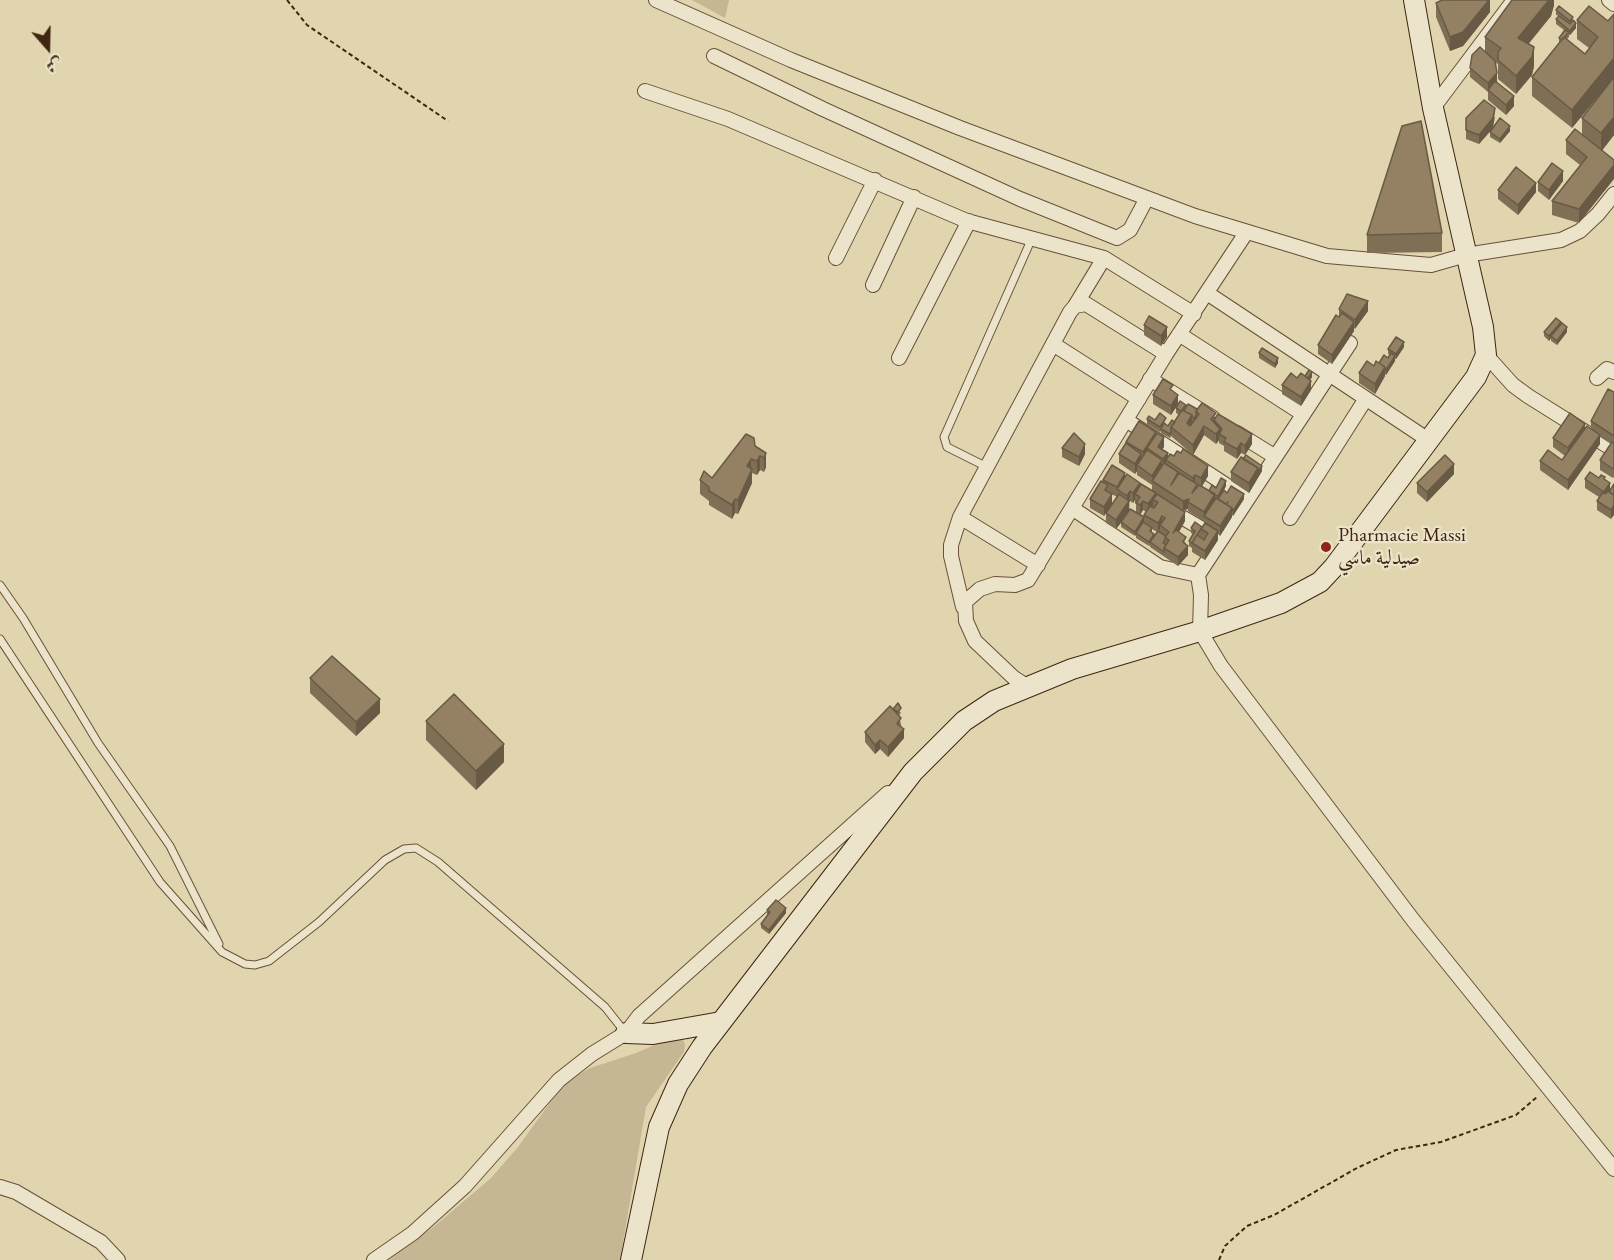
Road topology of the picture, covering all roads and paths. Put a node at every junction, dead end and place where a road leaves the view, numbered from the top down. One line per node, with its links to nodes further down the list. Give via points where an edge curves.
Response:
1 (287, 0): 10 (path, via 307,26)
2 (656, 0): 14 (street, via 790,60)
3 (1414, 0): 9 (street)
4 (1514, 0): 9 (street)
5 (1609, 0): 6 (street)
6 (1614, 4)
7 (714, 57): 14 (street, via 1010,194 1117,238 1130,230)
8 (645, 92): 11 (street, via 728,119)
9 (1433, 108): 18 (street)
10 (448, 121)
11 (875, 180): 13 (street); 19 (street)
12 (1614, 194): 18 (street, via 1580,231 1561,240)
13 (914, 197): 15 (street); 21 (street)
14 (1147, 198): 16 (street)
15 (969, 221): 17 (street); 30 (street)
16 (1246, 233): 18 (street, via 1348,260 1431,265); 22 (street)
17 (1032, 238): 20 (street); 40 (lane, via 944,437 947,447)
18 (1466, 255): 29 (street)
19 (836, 258)
20 (1104, 258): 23 (street); 24 (street)
21 (873, 285)
22 (1207, 293): 24 (street); 31 (street)
23 (1075, 306): 27 (street); 28 (street, via 1086,304)
24 (1194, 314): 25 (street)
25 (1179, 334): 28 (street); 35 (street)
26 (1350, 343): 31 (street)
27 (1053, 344): 33 (street); 40 (street)
28 (1166, 354): 32 (street)
29 (1486, 355): 37 (street, via 1476,377); 38 (street, via 1513,385)
30 (899, 358)
31 (1330, 373): 34 (street); 35 (street)
32 (1150, 379): 33 (street); 39 (street)
33 (1139, 399): 36 (street)
34 (1365, 400): 37 (street); 45 (street)
35 (1303, 414): 39 (street)
36 (1126, 420): 42 (street); 43 (street, via 1103,467)
37 (1430, 441): 51 (street, via 1320,582 1281,603)
38 (1614, 450)
39 (1274, 456): 42 (street)
40 (987, 467): 44 (street)
41 (1152, 499): 46 (street)
42 (1248, 499): 46 (street)
43 (1072, 508): 47 (street); 48 (street, via 1160,567)
44 (960, 517): 47 (street); 50 (street, via 951,556)
45 (1290, 518)
46 (1221, 540): 48 (street)
47 (1038, 565): 50 (street, via 1022,585 995,584 969,597)
48 (1198, 575): 51 (street)
49 (0, 585): 55 (lane, via 98,743 170,846)
50 (963, 608): 53 (street, via 968,630 984,651)
51 (1200, 631): 53 (street, via 1072,669); 58 (street, via 1221,666 1413,920)
52 (0, 639): 55 (lane, via 160,882)
53 (1028, 687): 54 (street, via 976,711)
54 (913, 772): 56 (street); 57 (street, via 639,1016)
55 (222, 952): 57 (lane, via 244,964 269,961 319,922 385,860 404,849 416,848 438,862 605,1007)
56 (721, 1022): 57 (street, via 653,1034); 63 (street, via 678,1084 659,1127)
57 (626, 1034): 62 (street, via 559,1080 465,1186 413,1233)
58 (1548, 1088): 59 (street); 64 (path, via 1516,1115 1441,1142 1396,1150 1357,1168 1247,1226 1225,1246)
59 (1614, 1169)
60 (0, 1187): 61 (street, via 16,1192 101,1242)
61 (118, 1260)
62 (374, 1260)
63 (632, 1260)
64 (1218, 1260)

